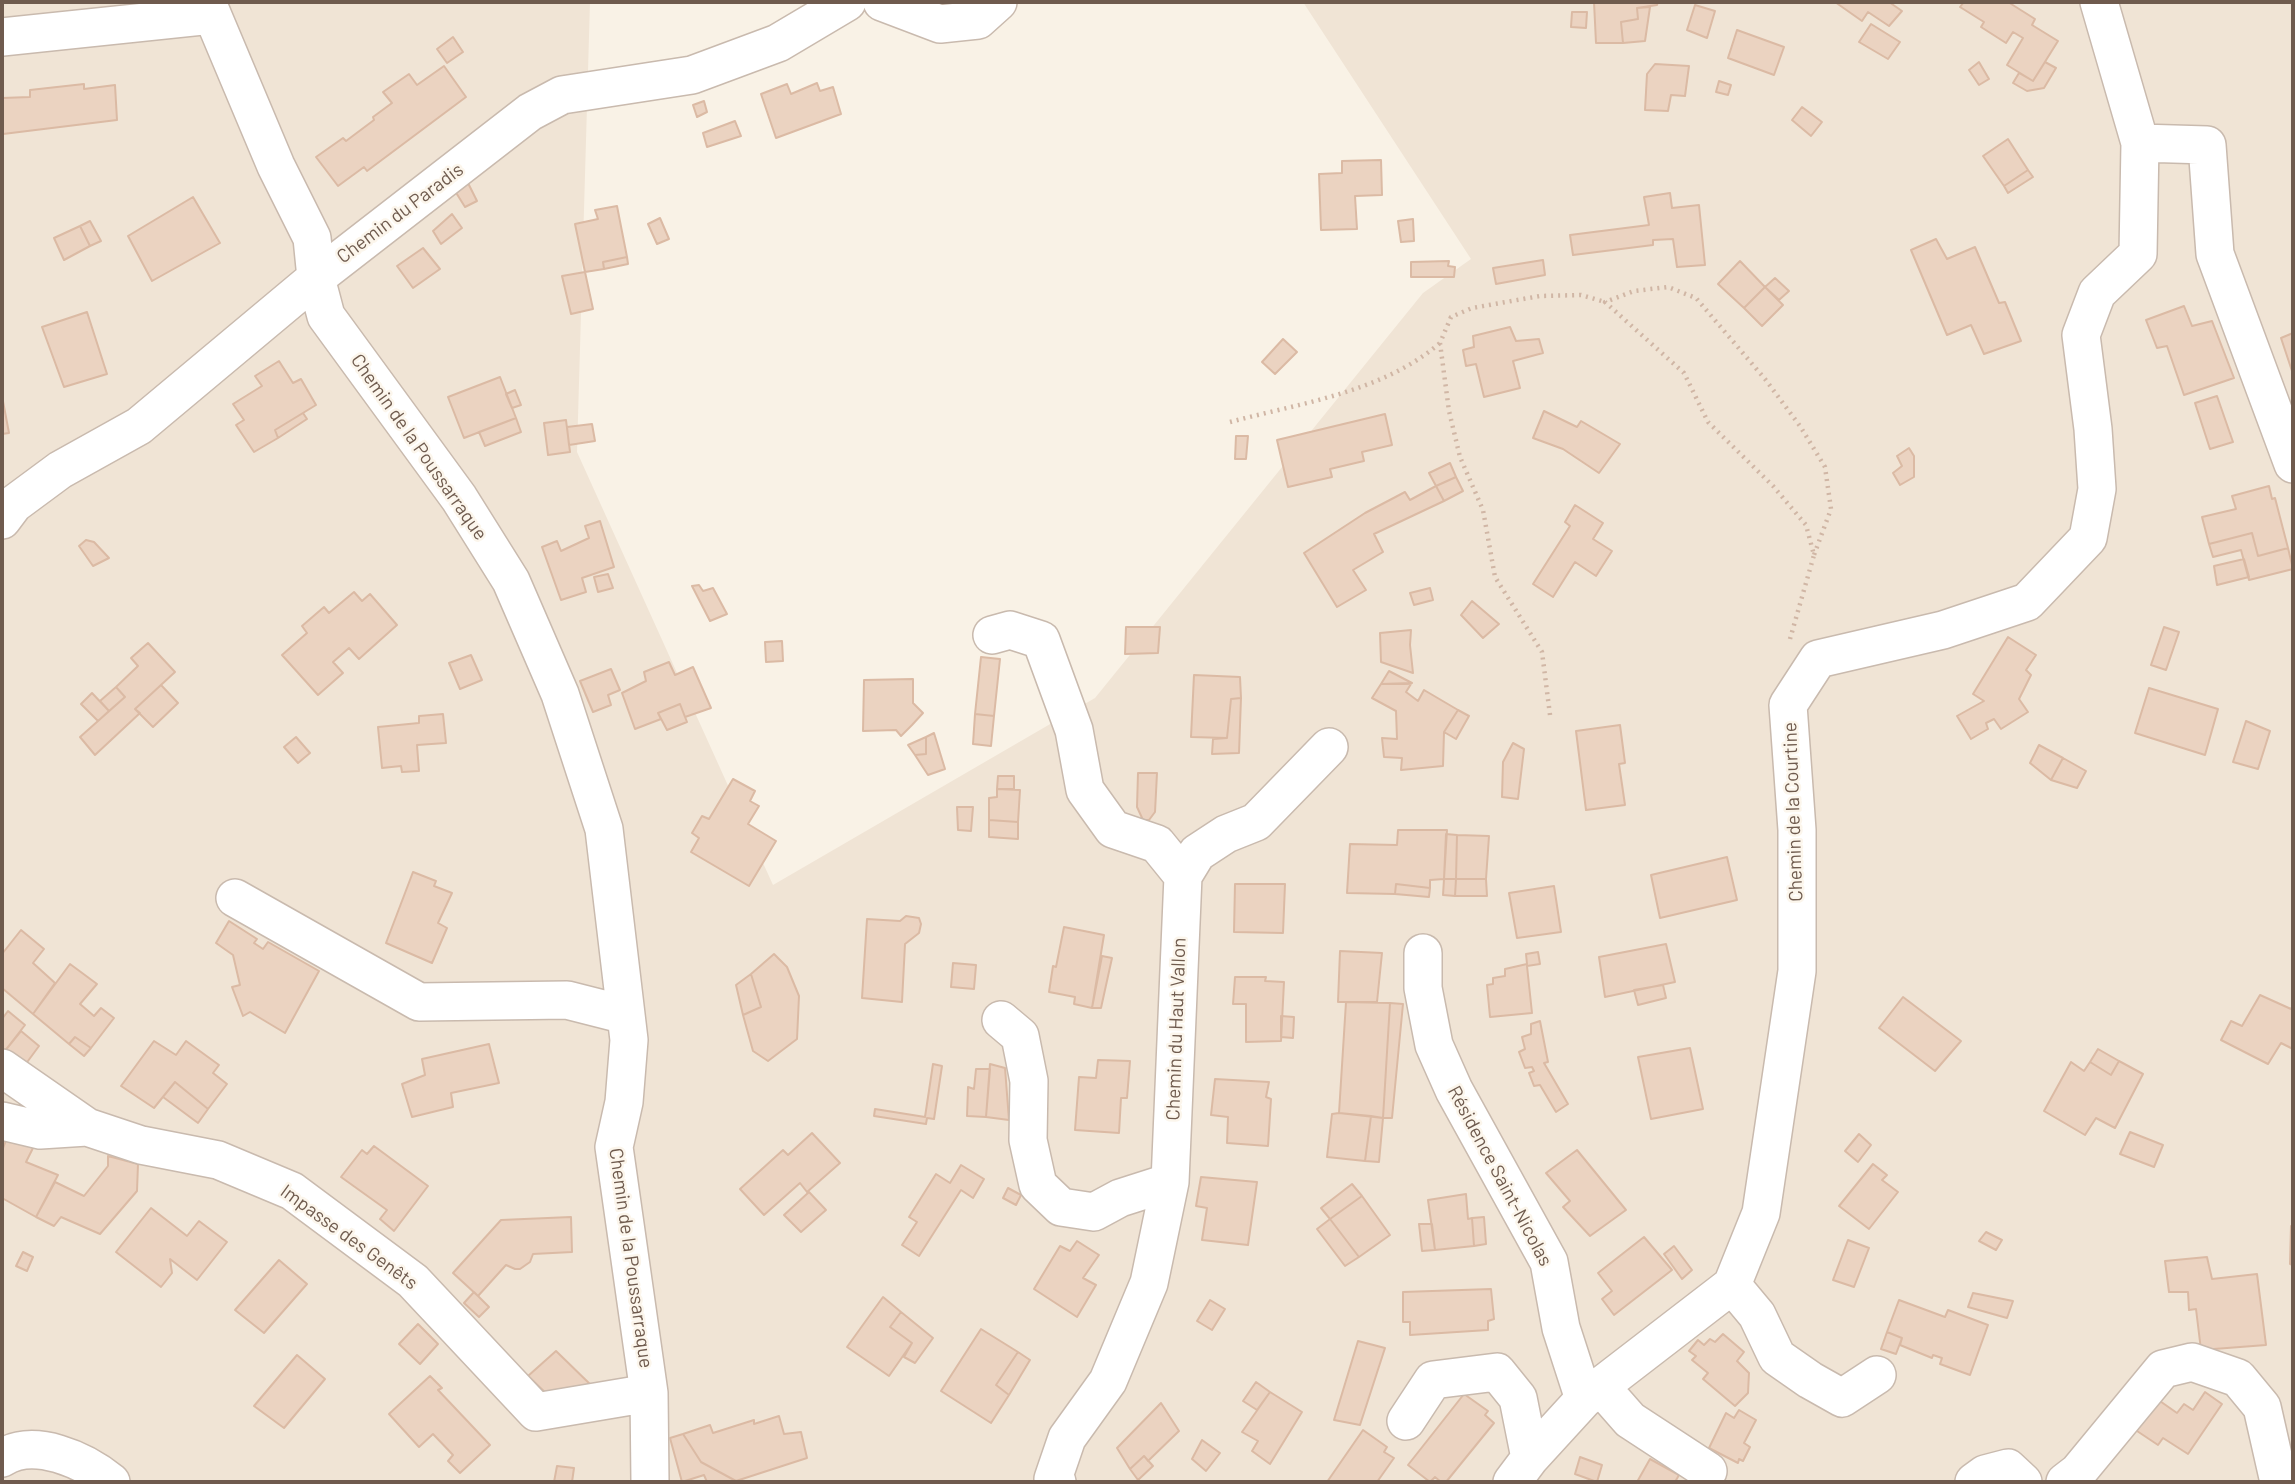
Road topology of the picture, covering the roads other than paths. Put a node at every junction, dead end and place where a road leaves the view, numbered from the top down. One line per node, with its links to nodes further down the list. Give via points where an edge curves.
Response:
1 (847, 2): 8 (street, Chemin du Paradis, via 778,43 692,75 562,95 530,112)
2 (882, 2): 3 (street, via 940,24 978,20)
3 (998, 2)
4 (2099, 2): 7 (street, Chemin de la Courtine)
5 (210, 8): 6 (street); 8 (street, Chemin de la Poussarraque, via 276,166 312,238)
6 (2, 37)
7 (2140, 143): 9 (street, via 2207,145 2215,254); 22 (street, Chemin de la Courtine, via 2138,254 2097,293 2081,334 2097,489 2088,538 2026,602 1943,630 1818,659 1788,705 1797,830 1797,971 1761,1213)
8 (316, 278): 10 (street, Chemin du Paradis, via 139,426 60,470 14,504); 16 (street, Chemin de la Poussarraque, via 326,316 459,498 511,581 560,694 604,830)
9 (2293, 464)
10 (2, 520)
11 (992, 635): 13 (street, via 1010,630 1041,640 1074,730 1085,790 1113,830 1157,844)
12 (1329, 747): 13 (street, via 1256,822 1197,853)
13 (1183, 876): 21 (street, Chemin du Haut Vallon)
14 (236, 898): 16 (street, via 419,1002 567,1000)
15 (1423, 953): 25 (street, Résidence Saint-Nicolas, via 1423,988 1434,1045 1549,1262 1561,1328)
16 (626, 1015): 24 (street, Chemin de la Poussarraque, via 629,1040 624,1102 614,1147)
17 (1000, 1020): 21 (street, via 1020,1036 1029,1081 1028,1140 1038,1185 1053,1200 1061,1207 1094,1212)
18 (2, 1068): 20 (street, Impasse des Genêts)
19 (2, 1121): 20 (street, Impasse des Genêts, via 40,1130)
20 (88, 1127): 24 (street, Impasse des Genêts, via 141,1145 218,1160 292,1191 414,1281 537,1412)
21 (1170, 1182): 32 (street, Chemin du Haut Vallon, via 1149,1283 1108,1381 1067,1438 1053,1479)
22 (1732, 1285): 23 (street, via 1757,1315 1777,1357 1810,1380 1842,1398); 25 (street)
23 (1877, 1375)
24 (649, 1393): 31 (street, Chemin de la Poussarraque)
25 (1592, 1393): 28 (street); 29 (street)
26 (1406, 1421): 28 (street, via 1433,1380 1497,1372 1518,1398)
27 (2, 1458): 30 (street, via 11,1452 37,1450 69,1458)
28 (1521, 1470)
29 (1708, 1471)
30 (111, 1482)
31 (650, 1482)
32 (1056, 1482)
33 (1974, 1482): 34 (street, via 2008,1468)
34 (2023, 1482)
35 (2064, 1482): 36 (street, via 2078,1472 2163,1368 2192,1362 2238,1378 2262,1408)
36 (2279, 1482)

